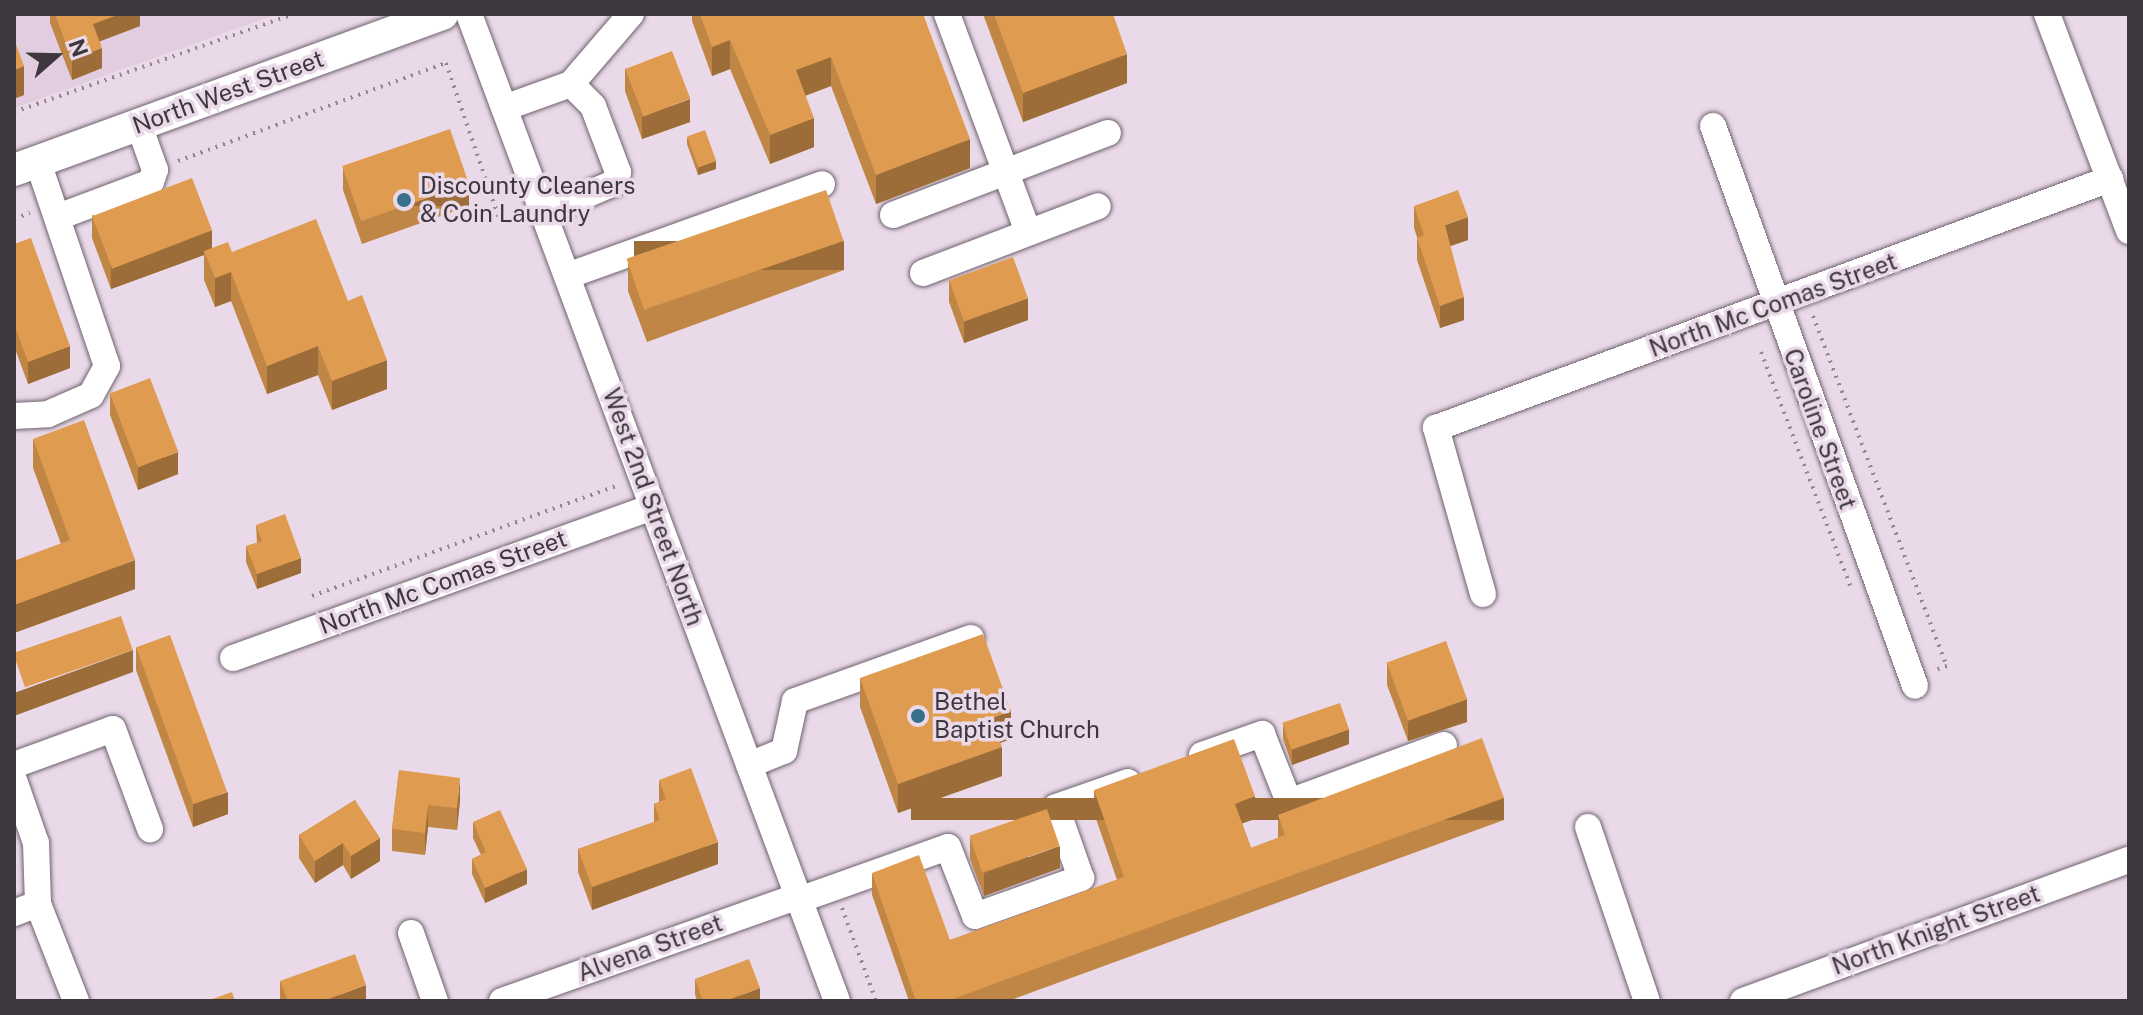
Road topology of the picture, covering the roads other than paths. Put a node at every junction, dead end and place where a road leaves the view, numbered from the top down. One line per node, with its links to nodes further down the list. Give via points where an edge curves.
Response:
1 (442, 14): 8 (main road, North West Street)
2 (469, 14): 7 (street, West 2nd Street North)
3 (631, 14): 6 (street)
4 (947, 14): 12 (street)
5 (2047, 14): 13 (street)
6 (571, 84): 7 (street); 17 (street, via 593,106 618,172 605,189)
7 (504, 108): 17 (street, West 2nd Street North)
8 (139, 125): 11 (main road, North West Street); 16 (street, via 155,170 151,182)
9 (1713, 126): 23 (street, Caroline Street)
10 (1108, 133): 12 (street)
11 (26, 166): 16 (street)
12 (1005, 172): 18 (street); 20 (street)
13 (2110, 179): 19 (street); 23 (street, North Mc Comas Street)
14 (822, 184): 22 (street)
15 (1098, 206): 20 (street)
16 (56, 211): 24 (street, via 103,340 105,381 48,414)
17 (543, 213): 22 (street, West 2nd Street North)
18 (893, 215)
19 (2129, 231)
20 (1028, 232): 21 (street)
21 (923, 273)
22 (567, 276): 25 (street, West 2nd Street North)
23 (1774, 306): 26 (street, North Mc Comas Street, via 1436,428); 29 (street, Caroline Street)
24 (14, 416)
25 (653, 507): 28 (street, North Mc Comas Street); 32 (street, West 2nd Street North)
26 (1483, 594)
27 (971, 638): 32 (street, via 795,701 784,751)
28 (233, 658)
29 (1915, 686)
30 (1444, 745): 34 (street, via 1289,802 1262,734)
31 (14, 765): 37 (street, via 113,729)
32 (749, 765): 41 (street, West 2nd Street North)
33 (14, 780): 42 (street, via 36,843)
34 (1056, 807): 35 (street); 39 (street, via 1081,878 975,916)
35 (1029, 817)
36 (1588, 827): 48 (street)
37 (150, 829)
38 (975, 837): 39 (street, Alvena Street)
39 (948, 847): 41 (street, Alvena Street)
40 (2129, 860): 49 (street, North Knight Street)
41 (798, 898): 46 (street, Alvena Street); 47 (street, West 2nd Street North)
42 (26, 908): 44 (street)
43 (411, 933): 45 (street)
44 (76, 1001)
45 (435, 1001)
46 (502, 1001)
47 (837, 1001)
48 (1647, 1001)
49 (1743, 1001)

